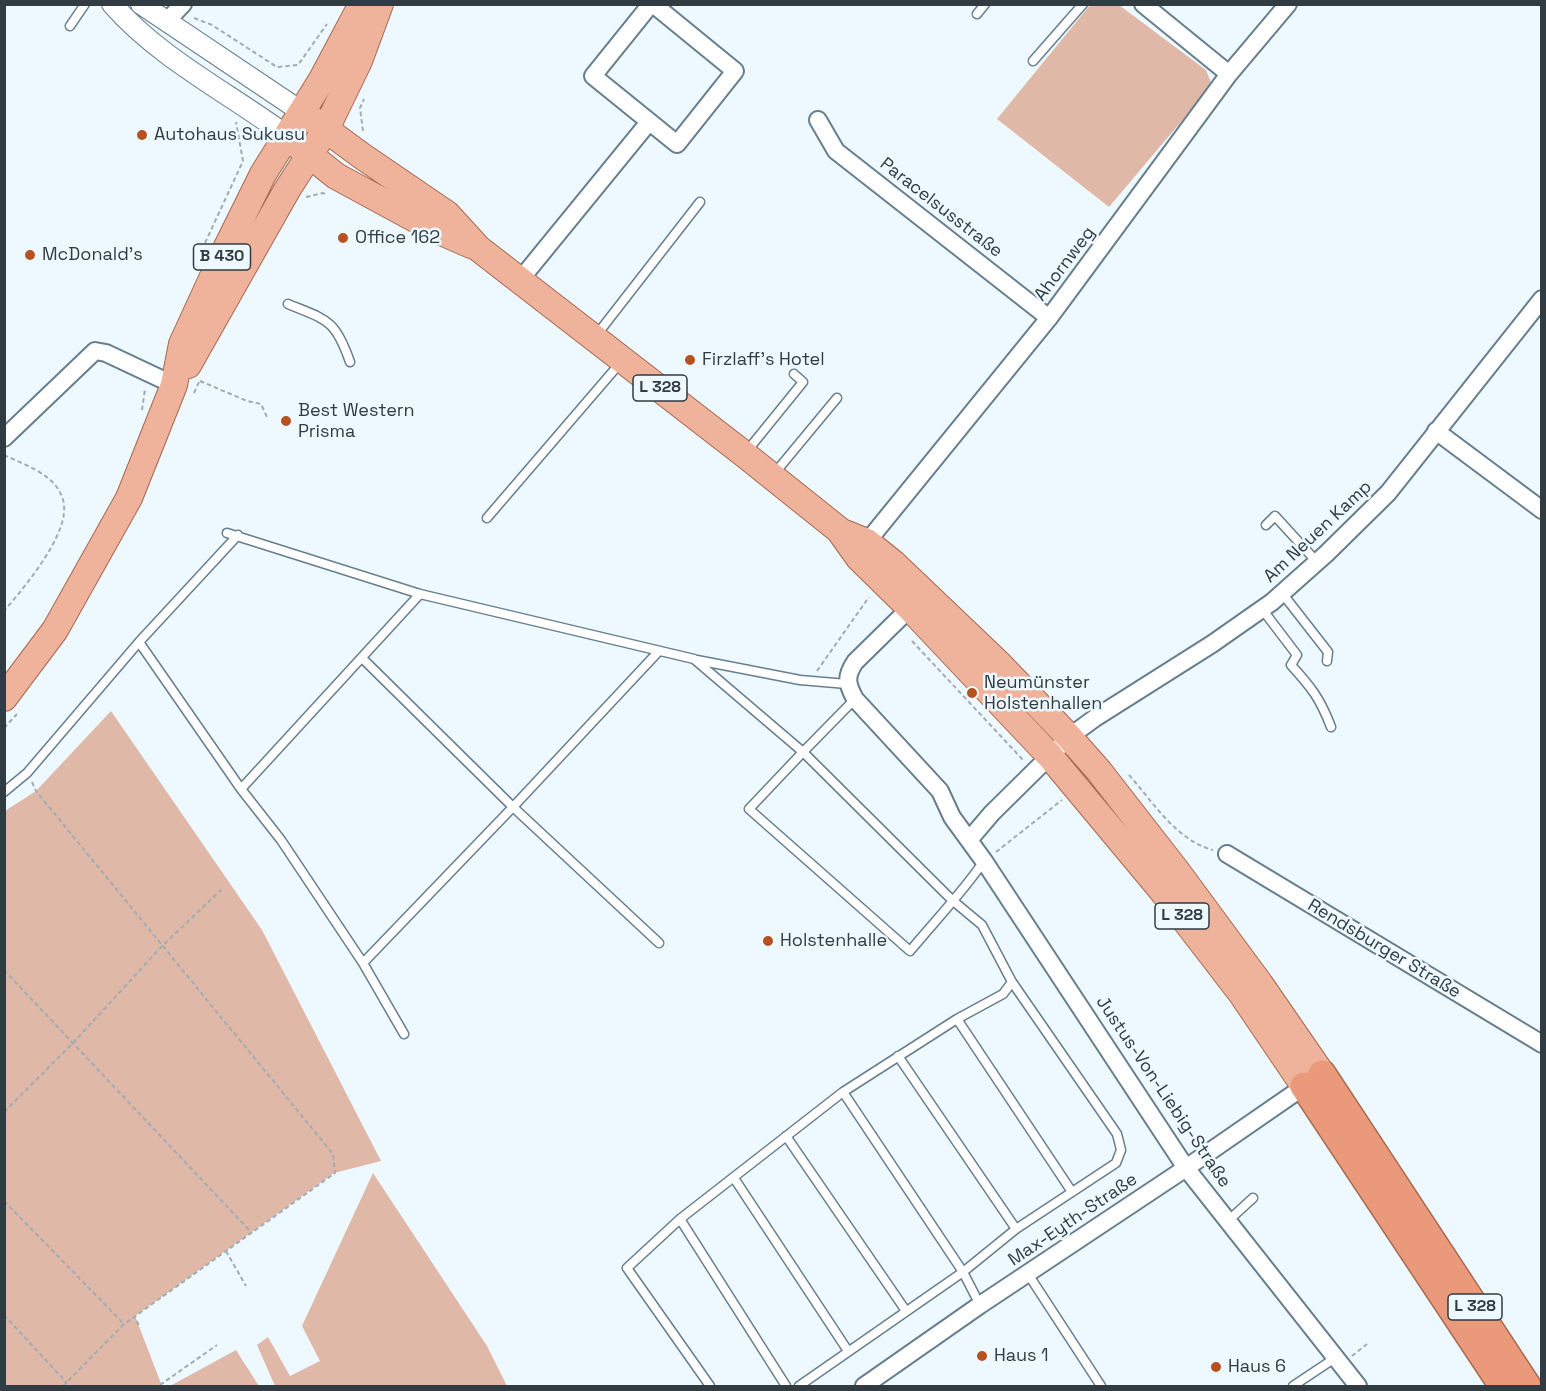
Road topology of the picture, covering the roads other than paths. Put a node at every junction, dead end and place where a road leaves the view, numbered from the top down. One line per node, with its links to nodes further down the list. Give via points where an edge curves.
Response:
1 (85, 4): 13 (lane)
2 (112, 4): 20 (street, via 163,51)
3 (141, 4): 11 (street)
4 (362, 4): 16 (main road, B 430)
5 (380, 4): 19 (main road, B 430, via 359,61)
6 (652, 4): 18 (street, via 593,76); 18 (street, via 735,71 677,144)
7 (985, 4): 12 (lane)
8 (1083, 4): 14 (lane)
9 (1143, 4): 15 (street)
10 (1288, 4): 15 (street, Ahornweg)
11 (176, 12): 16 (street)
12 (977, 14)
13 (70, 26)
14 (1033, 61)
15 (1229, 74): 27 (street, Ahornweg)
16 (302, 112): 19 (main road, L 328); 20 (main road, B 430)
17 (818, 120): 27 (street, Paracelsusstraße, via 836,150)
18 (649, 122): 24 (street)
19 (326, 129): 21 (main road, B 430); 23 (main road, L 328, via 447,214)
20 (287, 135): 21 (main road, L 328); 32 (main road, B 430, via 263,174 182,344)
21 (309, 155): 23 (main road, L 328, via 363,192); 32 (main road, B 430)
22 (700, 202): 28 (lane)
23 (478, 248): 24 (main road, L 328)
24 (520, 280): 28 (main road, L 328)
25 (1542, 299): 34 (street, Am Neuen Kamp)
26 (288, 304): 30 (lane, via 325,319 341,337)
27 (1049, 318): 44 (street, Ahornweg)
28 (594, 337): 29 (main road, L 328)
29 (623, 359): 36 (main road, L 328); 39 (lane)
30 (350, 362)
31 (794, 374): 36 (lane, via 804,382)
32 (174, 385): 35 (street, via 95,351); 58 (main road, B 430, via 129,498 92,568 55,630)
33 (837, 398): 37 (lane)
34 (1437, 431): 38 (street); 45 (street, Am Neuen Kamp, via 1388,493)
35 (4, 438)
36 (744, 454): 37 (main road, L 328)
37 (772, 476): 41 (main road, L 328)
38 (1542, 510)
39 (487, 518)
40 (1266, 525): 45 (lane, via 1275,516)
41 (839, 530): 44 (main road, L 328); 50 (main road, L 328)
42 (227, 532): 43 (lane)
43 (238, 535): 48 (lane); 52 (lane)
44 (867, 542): 46 (main road, L 328)
45 (1317, 562): 47 (street, Am Neuen Kamp)
46 (906, 575): 50 (street, via 911,593); 51 (main road, L 328)
47 (1282, 593): 49 (street, Am Neuen Kamp); 56 (lane, via 1328,652)
48 (420, 594): 53 (lane); 54 (lane)
49 (1262, 609): 59 (lane, via 1297,655 1291,665 1322,702); 60 (street, Am Neuen Kamp)
50 (902, 615): 51 (street, via 920,606); 57 (street, via 850,669); 62 (main road, L 328)
51 (950, 616): 60 (main road, L 328)
52 (139, 642): 63 (lane); 64 (lane, via 27,773)
53 (659, 651): 55 (lane); 65 (lane)
54 (362, 658): 63 (lane); 65 (lane)
55 (694, 659): 57 (lane); 61 (lane)
56 (1327, 661)
57 (851, 692): 61 (lane); 66 (street, Justus-Von-Liebig-Straße, via 940,791)
58 (4, 698)
59 (1331, 727)
60 (1069, 737): 62 (street); 77 (main road, L 328, via 1176,870 1260,984)
61 (803, 752): 69 (lane); 69 (lane, via 749,809 910,951)
62 (1042, 764): 66 (street); 77 (main road, L 328, via 1164,892)
63 (241, 789): 71 (lane, via 281,840)
64 (4, 792)
65 (513, 807): 70 (lane); 71 (lane)
66 (969, 840): 68 (street, Justus-Von-Liebig-Straße)
67 (1227, 854): 75 (street, Rendsburger Straße)
68 (984, 861): 69 (lane); 80 (street, Justus-Von-Liebig-Straße)
69 (952, 900): 72 (lane, via 982,925)
70 (659, 942)
71 (363, 963): 74 (lane)
72 (1012, 982): 73 (lane, via 1002,994); 82 (lane, via 1117,1134 1121,1150 1116,1164)
73 (957, 1019): 76 (lane); 82 (lane)
74 (404, 1034)
75 (1542, 1044)
76 (898, 1056): 78 (lane); 86 (lane)
77 (1313, 1080): 80 (street, Max-Eyth-Straße); 100 (highway, L 328); 101 (highway, L 328)
78 (843, 1092): 79 (lane); 87 (lane)
79 (786, 1136): 81 (lane); 90 (lane)
80 (1186, 1168): 85 (street, Justus-Von-Liebig-Straße); 88 (street, Max-Eyth-Straße)
81 (734, 1178): 84 (lane); 91 (lane)
82 (1071, 1192): 86 (lane)
83 (1253, 1198): 85 (lane)
84 (680, 1219): 93 (lane, via 627,1268); 94 (lane)
85 (1229, 1220): 92 (street, Justus-Von-Liebig-Straße)
86 (1016, 1229): 87 (lane)
87 (963, 1272): 89 (lane); 90 (lane)
88 (1028, 1274): 89 (street, Max-Eyth-Straße); 97 (lane)
89 (980, 1305): 96 (street, Max-Eyth-Straße)
90 (906, 1311): 91 (lane)
91 (848, 1351): 95 (lane)
92 (1335, 1358): 98 (lane); 99 (street, Justus-Von-Liebig-Straße)
93 (710, 1386)
94 (786, 1386)
95 (799, 1386)
96 (864, 1386)
97 (1101, 1386)
98 (1293, 1386)
99 (1358, 1386)
100 (1503, 1386)
101 (1527, 1386)

